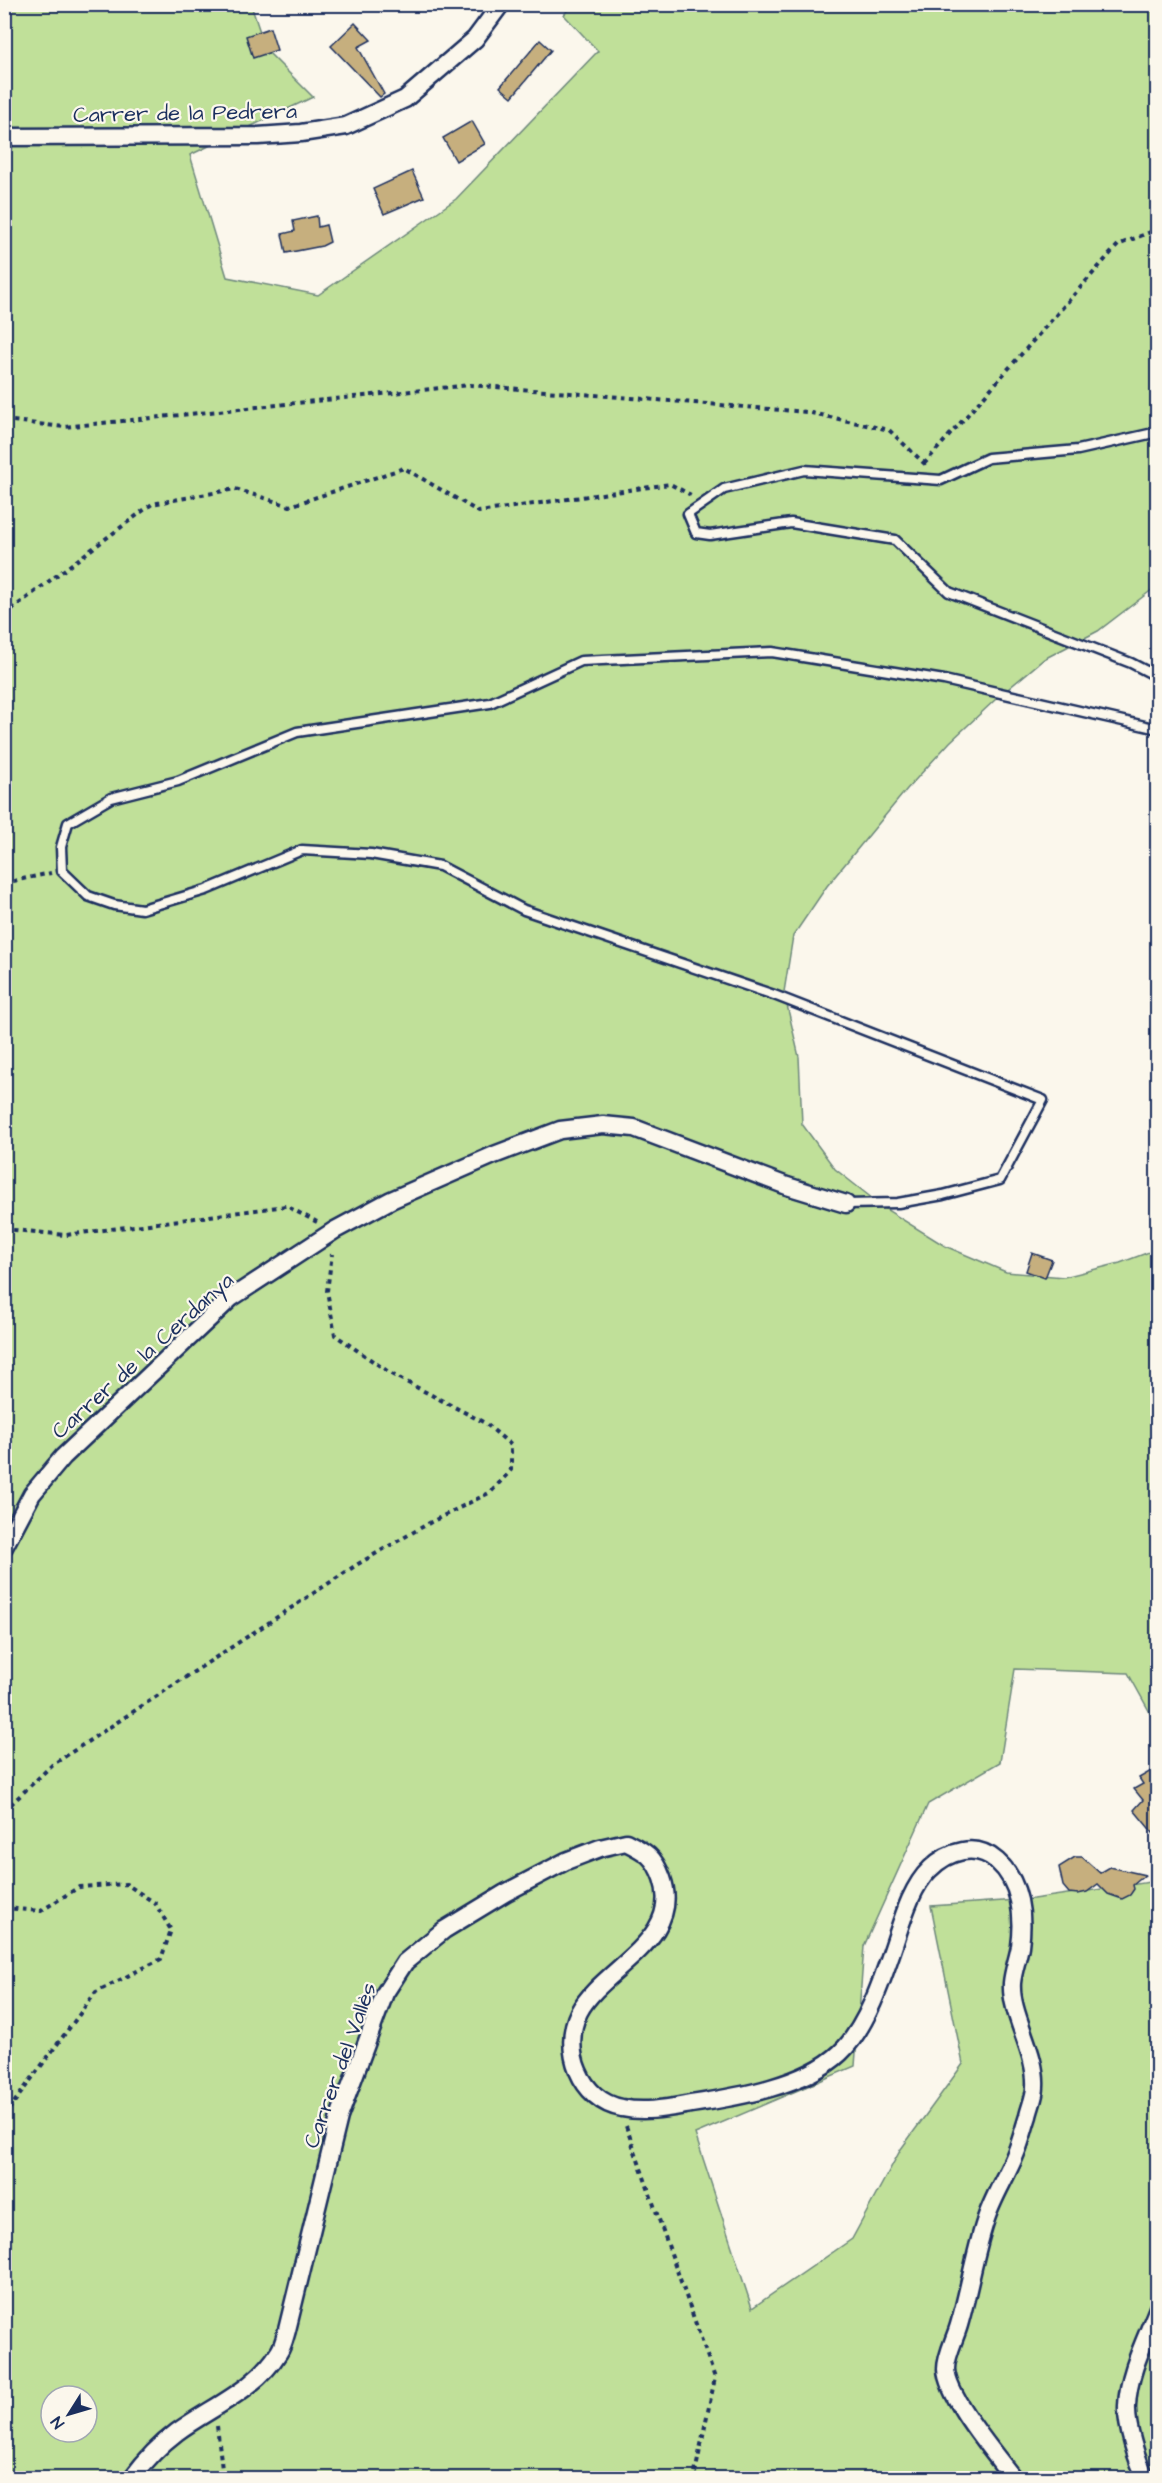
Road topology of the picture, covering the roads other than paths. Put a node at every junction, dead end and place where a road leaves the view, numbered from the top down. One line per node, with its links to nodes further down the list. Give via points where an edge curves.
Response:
1 (501, 4): 2 (street, Carrer de la Pedrera, via 475,39 405,99 346,126 258,136)
2 (4, 137)
3 (1158, 432): 4 (lane, via 1078,450 988,458 941,480 804,470 724,489 688,513 696,533 711,535 791,523 895,540 949,592)
4 (1158, 677)
5 (1158, 729): 6 (lane, via 944,680 772,652 580,661 490,703 297,732 178,781 111,798 68,823 61,847 62,871 88,896 114,905 142,909 206,890 302,850 371,854 440,866 524,910 774,994 1043,1100 1000,1180 898,1203)
6 (846, 1204): 7 (street, Carrer de la Cerdanya, via 634,1128 603,1125 560,1130 494,1155 391,1200 335,1230 231,1298 63,1457 32,1494)
7 (4, 1547)
8 (1158, 2308): 11 (street, via 1126,2408)
9 (132, 2478): 10 (street, Carrer del Vallès, via 176,2433 241,2391 279,2352 288,2330 339,2117 385,1993 405,1962 444,1930 505,1893 566,1861 626,1842 656,1861 667,1892 662,1919 640,1951 587,1999 572,2033 573,2057 581,2080 619,2108 654,2110 740,2095 814,2071 840,2054 856,2035 903,1918 927,1871 963,1849 984,1853 998,1862 1011,1880 1019,1897 1022,1921 1012,1985 1036,2088 1018,2149 985,2220 946,2367 964,2411)
10 (1013, 2478)
11 (1146, 2478)

